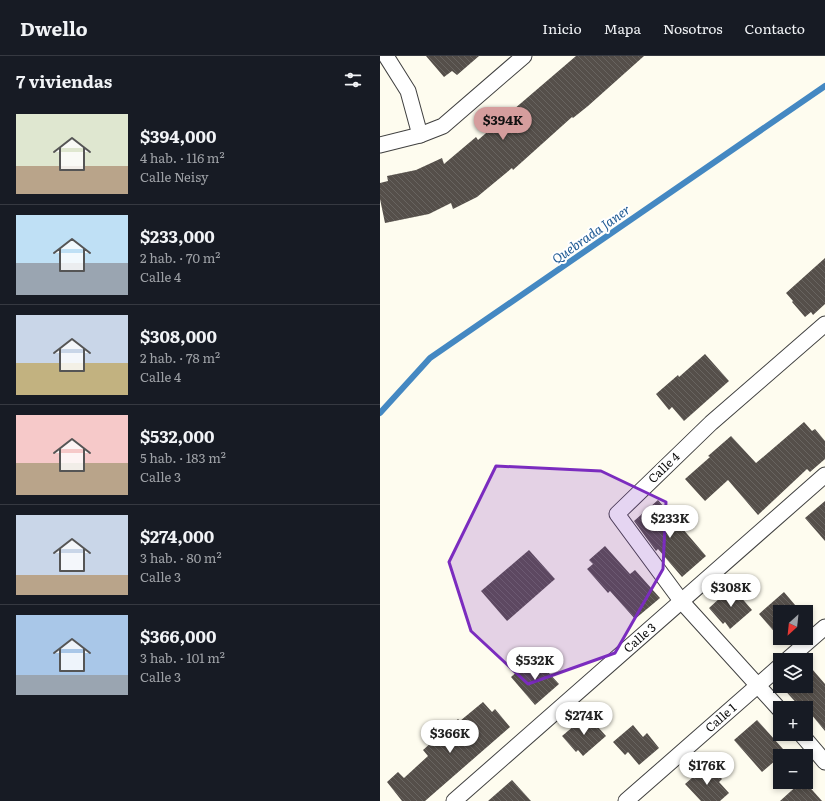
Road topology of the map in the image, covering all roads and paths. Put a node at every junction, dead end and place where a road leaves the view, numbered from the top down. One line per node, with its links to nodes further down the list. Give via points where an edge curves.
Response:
1 (386, 56): 3 (street, via 408,91)
2 (524, 56): 3 (street, via 443,126)
3 (420, 134): 4 (street)
4 (380, 145)
5 (825, 324): 7 (street, Calle 4, via 711,422 617,514)
6 (825, 475): 7 (street, Calle 3)
7 (682, 602): 11 (street, Calle 4); 15 (street, Calle 3)
8 (825, 627): 9 (street)
9 (795, 653)
10 (773, 672): 11 (street, Calle 1)
11 (758, 685): 12 (street, Calle 4); 16 (street, Calle 1)
12 (773, 702)
13 (807, 741): 14 (street)
14 (825, 762)
15 (454, 801)
16 (626, 801)

